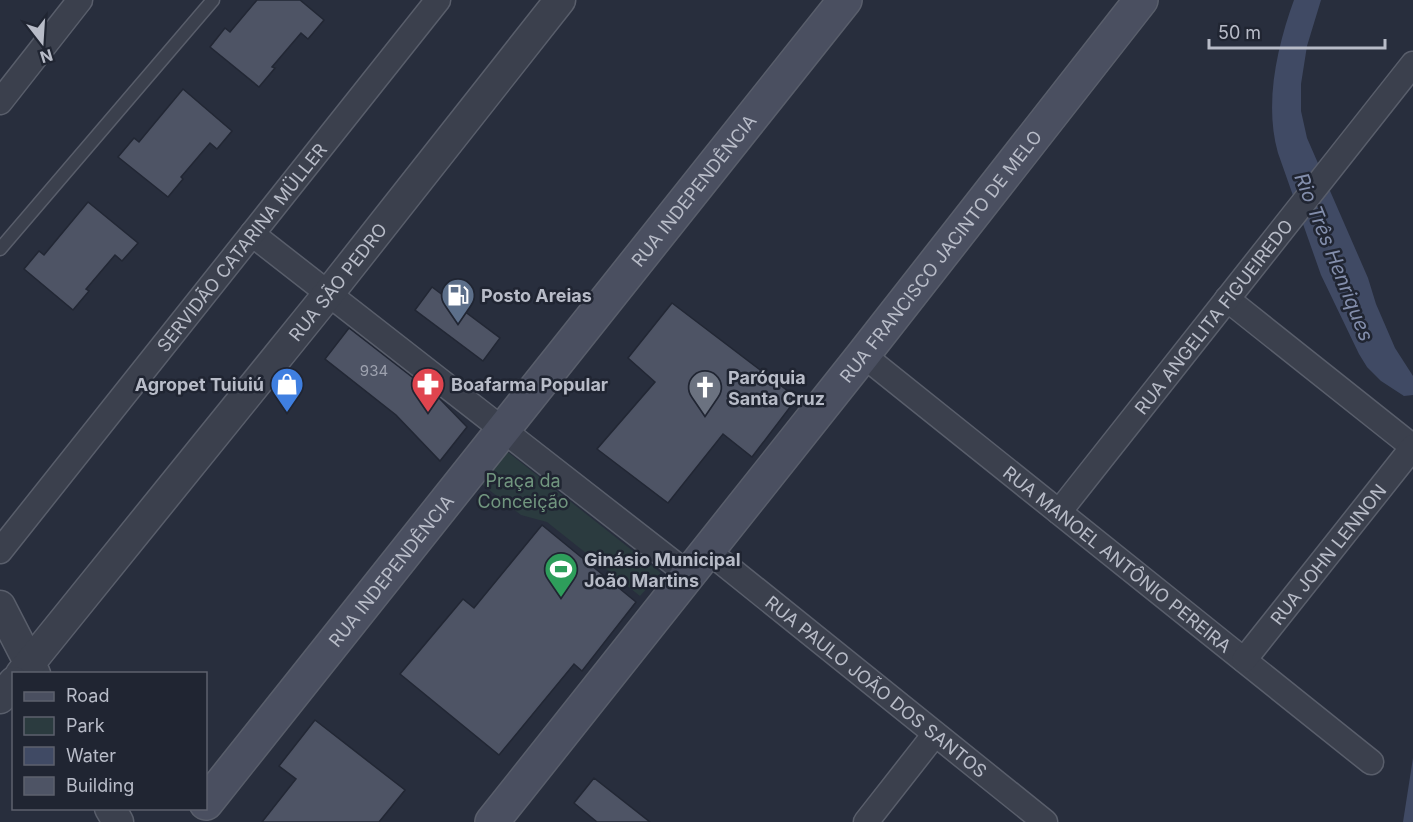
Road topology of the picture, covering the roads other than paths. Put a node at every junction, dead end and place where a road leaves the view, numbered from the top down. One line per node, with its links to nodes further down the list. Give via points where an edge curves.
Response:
1 (80, 0): 8 (street)
2 (213, 0): 10 (lane)
3 (438, 0): 9 (street, SERVIDÃO CATARINA MÜLLER)
4 (560, 0): 11 (street, RUA SÃO PEDRO)
5 (845, 0): 14 (main road, RUA INDEPENDÊNCIA)
6 (1141, 0): 13 (main road, RUA FRANCISCO JACINTO DE MELO)
7 (1413, 64): 12 (street, RUA ANGELITA FIGUEIREDO)
8 (0, 102)
9 (252, 234): 11 (street, RUA PAULO JOÃO DOS SANTOS); 17 (street, SERVIDÃO CATARINA MÜLLER)
10 (0, 249)
11 (329, 293): 14 (street, RUA PAULO JOÃO DOS SANTOS); 22 (street, RUA SÃO PEDRO)
12 (1227, 299): 15 (street); 16 (street, RUA ANGELITA FIGUEIREDO)
13 (863, 355): 16 (street, RUA MANOEL ANTÔNIO PEREIRA); 18 (main road, RUA FRANCISCO JACINTO DE MELO)
14 (503, 430): 18 (street, RUA PAULO JOÃO DOS SANTOS); 27 (main road, RUA INDEPENDÊNCIA)
15 (1413, 447): 20 (street, RUA JOHN LENNON)
16 (1059, 512): 20 (street, RUA MANOEL ANTÔNIO PEREIRA)
17 (0, 551)
18 (698, 563): 25 (street, RUA PAULO JOÃO DOS SANTOS); 30 (main road, RUA FRANCISCO JACINTO DE MELO)
19 (0, 606): 21 (street)
20 (1244, 660): 26 (street, RUA MANOEL ANTÔNIO PEREIRA)
21 (25, 672)
22 (26, 672)
23 (12, 686): 24 (street, RUA SÃO PEDRO)
24 (0, 698)
25 (935, 734): 31 (street); 32 (street, RUA PAULO JOÃO DOS SANTOS)
26 (1371, 762)
27 (207, 802)
28 (199, 810): 29 (main road)
29 (190, 822)
30 (492, 822)
31 (866, 822)
32 (1045, 822)

